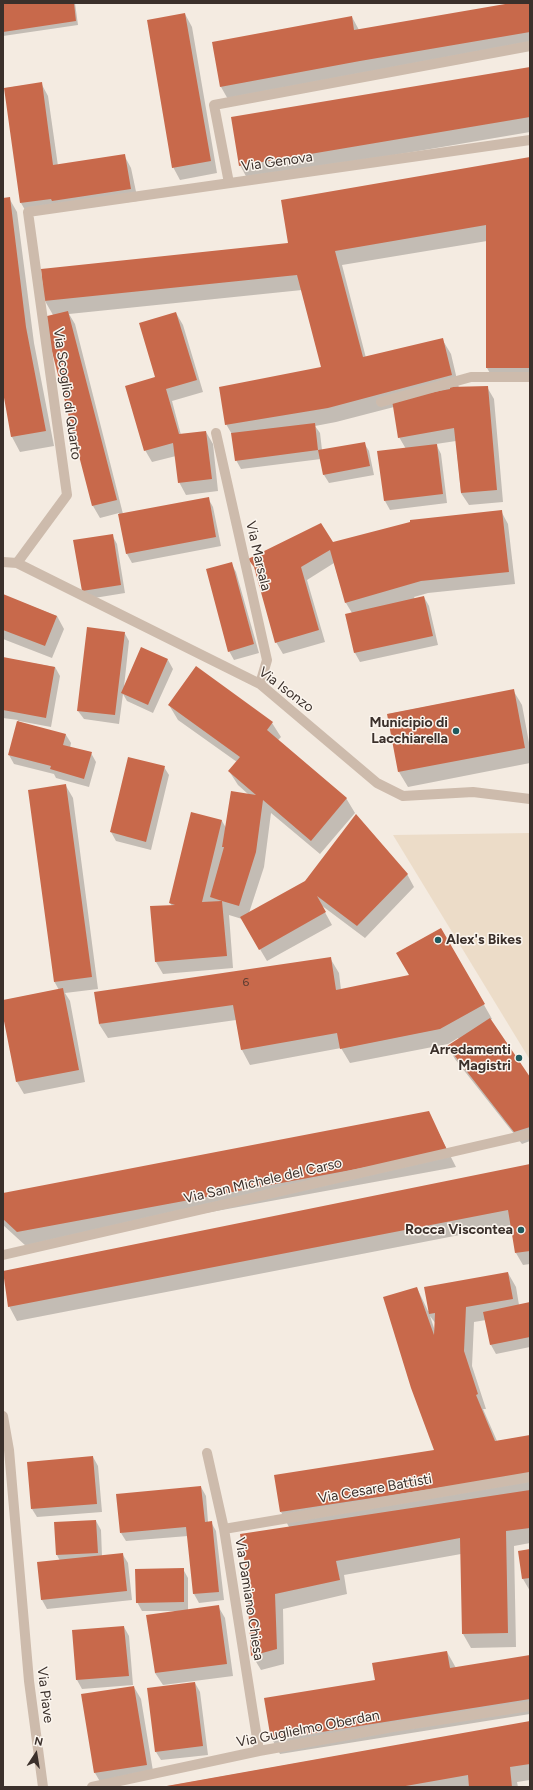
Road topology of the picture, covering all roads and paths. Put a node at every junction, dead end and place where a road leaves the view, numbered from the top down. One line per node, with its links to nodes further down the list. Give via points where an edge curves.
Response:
1 (530, 46): 3 (street, via 214,105)
2 (530, 140): 3 (street, Via Genova)
3 (229, 183): 4 (street, Via Genova)
4 (28, 212): 9 (street, Via Scoglio di Quarto, via 67,495)
5 (530, 377): 6 (street, via 471,378)
6 (381, 402)
7 (216, 433): 10 (street, Via Marsala, via 266,660)
8 (3, 562): 9 (street, Via Isonzo)
9 (17, 564): 10 (street, Via Isonzo)
10 (260, 684): 11 (street, Via Isonzo, via 378,783 403,796 473,792)
11 (530, 799)
12 (530, 1134): 13 (street, Via San Michele del Carso)
13 (3, 1255)
14 (3, 1416): 15 (street, Via Piave)
15 (6, 1450): 21 (street, Via Piave, via 29,1680)
16 (207, 1453): 18 (street, Via Damiano Chiesa)
17 (530, 1478): 18 (street, Via Cesare Battisti)
18 (224, 1529): 20 (street, Via Damiano Chiesa)
19 (530, 1706): 20 (street, Via Guglielmo Oberdan)
20 (259, 1751): 22 (street, Via Guglielmo Oberdan)
21 (44, 1787)
22 (92, 1787)

